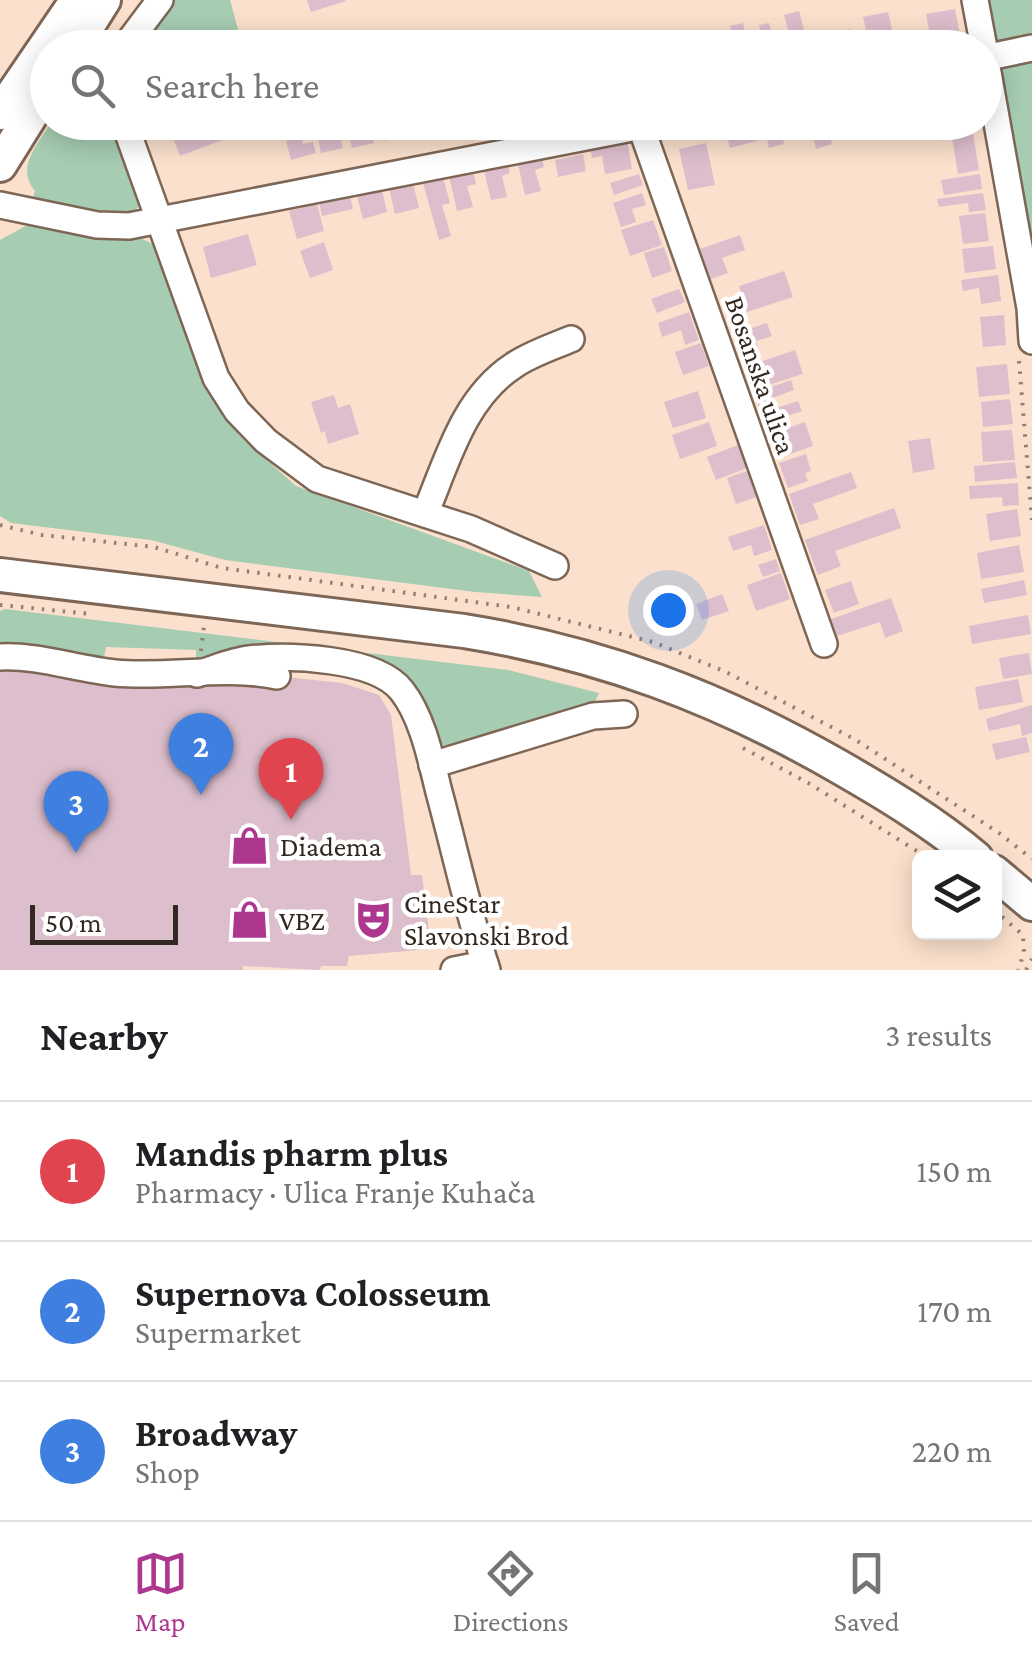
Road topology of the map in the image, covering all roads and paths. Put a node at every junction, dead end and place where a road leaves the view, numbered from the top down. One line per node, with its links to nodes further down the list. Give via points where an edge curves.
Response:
1 (77, 0): 5 (main road)
2 (104, 0): 6 (main road)
3 (160, 0): 7 (street)
4 (975, 0): 8 (street)
5 (57, 30)
6 (85, 30)
7 (138, 30)
8 (981, 30)
9 (1032, 48): 10 (street)
10 (1002, 51)
11 (30, 69): 12 (main road)
12 (0, 113)
13 (30, 117): 18 (main road)
14 (131, 140): 20 (street)
15 (576, 140): 20 (street)
16 (657, 140): 29 (street, Bosanska ulica)
17 (1000, 140): 22 (street)
18 (0, 166)
19 (0, 205): 20 (street, via 96,226)
20 (162, 222): 23 (street, via 216,378 238,411 316,479)
21 (570, 339): 23 (street, via 513,365 477,399)
22 (1032, 341)
23 (425, 514): 25 (street)
24 (0, 551): 27 (main road, via 81,571)
25 (556, 566)
26 (0, 575): 27 (main road)
27 (92, 585): 28 (main road, via 49,596); 35 (main road, via 464,631 606,661 803,746)
28 (0, 594)
29 (824, 644)
30 (0, 657): 31 (street, via 116,673)
31 (197, 674): 32 (street); 34 (street, via 274,658 374,671 402,690)
32 (277, 676)
33 (624, 714): 34 (street, via 593,716)
34 (432, 765): 40 (street)
35 (965, 850)
36 (1002, 879): 37 (main road)
37 (1032, 904)
38 (1002, 917): 42 (path, via 1023,935)
39 (1032, 959): 43 (path)
40 (486, 967): 41 (street)
41 (454, 970)
42 (1018, 970)
43 (1026, 970)

